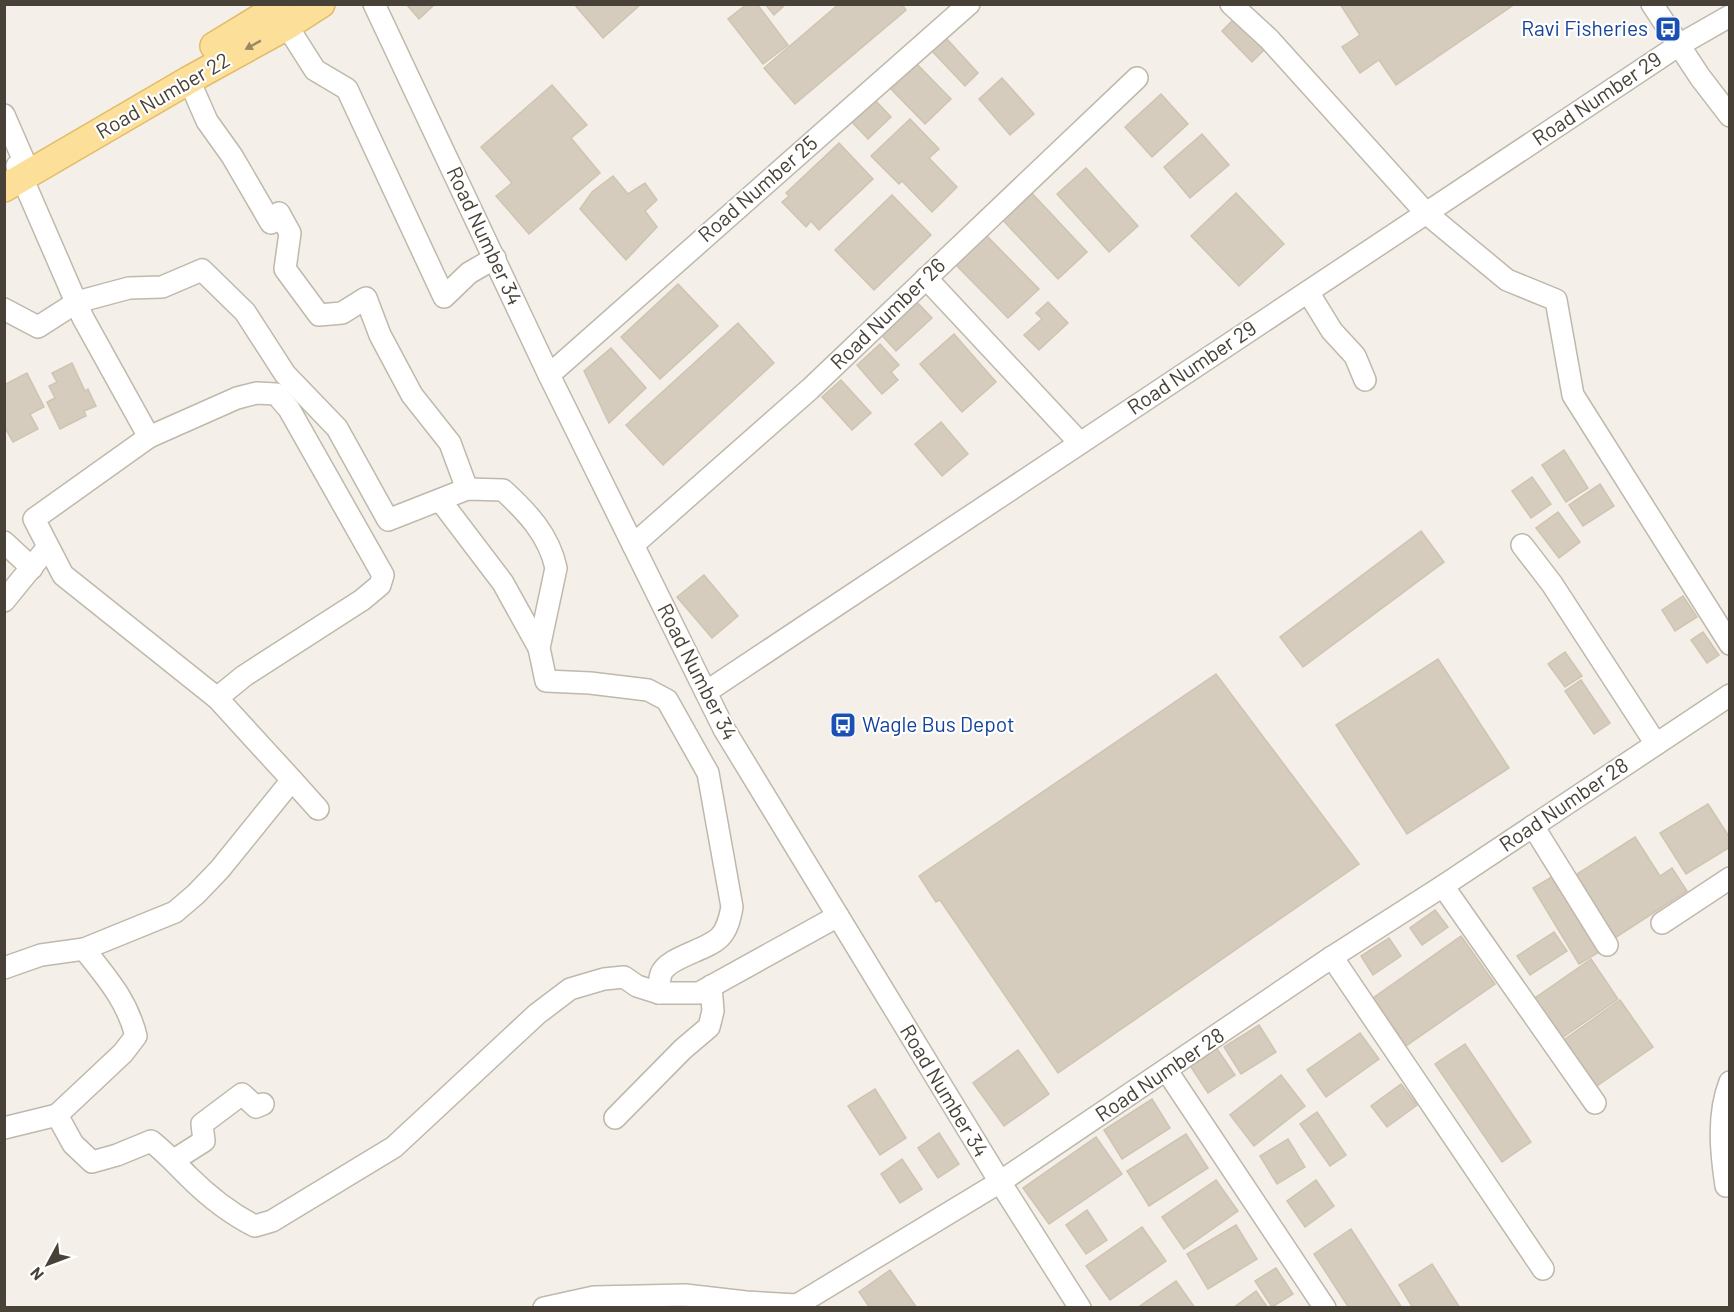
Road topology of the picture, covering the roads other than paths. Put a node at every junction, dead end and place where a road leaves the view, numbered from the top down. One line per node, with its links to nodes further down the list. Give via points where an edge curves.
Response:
1 (321, 4): 6 (main road, Road Number 22)
2 (374, 4): 15 (street, Road Number 34)
3 (969, 4): 20 (street, Road Number 25)
4 (1231, 4): 14 (street, via 1269,39)
5 (1652, 4): 8 (street)
6 (285, 15): 10 (main road, Road Number 22, one-way to 10); 13 (main road, Road Number 22); 15 (street, via 315,70 347,89 444,297 469,273)
7 (1730, 16): 8 (street, Road Number 29)
8 (1679, 45): 12 (street); 14 (street, Road Number 29)
9 (1137, 78): 16 (street, Road Number 26)
10 (189, 80): 13 (main road, Road Number 22); 24 (street, via 207,121 271,223 279,213 290,233 285,268 319,315 342,313 366,298 380,335 412,395 450,443)
11 (4, 115): 13 (street)
12 (1730, 116)
13 (14, 173): 18 (street)
14 (1426, 213): 17 (street, Road Number 29); 32 (street, via 1507,280 1556,300 1573,394)
15 (495, 258): 20 (street, Road Number 34)
16 (926, 278): 23 (street); 27 (street, Road Number 26, via 810,388)
17 (1308, 292): 21 (street, via 1332,331 1355,356); 23 (street, Road Number 29)
18 (77, 302): 19 (street, via 38,327); 22 (street); 25 (street, via 129,288 162,287 202,270 245,312 285,374 337,428 388,520)
19 (4, 309)
20 (549, 375): 27 (street, Road Number 34)
21 (1365, 380)
22 (149, 437): 29 (street, via 34,519); 36 (street, via 237,398 276,394 289,409 383,575 380,585 362,600)
23 (1080, 443): 34 (street, Road Number 29)
24 (467, 489): 25 (street); 33 (street, via 503,490 526,511 554,555 556,568)
25 (440, 500): 33 (street, via 503,583)
26 (4, 542): 30 (street)
27 (633, 545): 34 (street, Road Number 34)
28 (1522, 545): 37 (street, via 1552,584)
29 (48, 547): 30 (street); 36 (street, via 63,575)
30 (32, 568): 31 (street)
31 (4, 601)
32 (1730, 644)
33 (538, 648): 50 (street, via 546,681 648,690 667,700 708,773 732,907 721,937 665,967 660,975)
34 (706, 692): 43 (street, Road Number 34, via 724,729)
35 (1730, 695): 37 (street, Road Number 28)
36 (216, 698): 38 (street)
37 (1656, 744): 40 (street, Road Number 28)
38 (292, 780): 39 (street); 46 (street, via 220,869 175,912)
39 (318, 809)
40 (1533, 826): 42 (street, Road Number 28); 45 (street)
41 (1730, 878): 44 (street)
42 (1443, 886): 47 (street, Road Number 28); 53 (street)
43 (838, 916): 49 (street); 59 (street, Road Number 34)
44 (1662, 923)
45 (1607, 945)
46 (84, 949): 48 (street, via 41,955); 55 (street, via 124,1001 136,1036)
47 (1332, 957): 51 (street, Road Number 28); 61 (street)
48 (4, 968)
49 (711, 986): 50 (street, via 699,993); 56 (street, via 714,1011 709,1027)
50 (659, 993): 58 (street, via 624,977 570,989 537,1014 394,1147 272,1221 255,1226 242,1220)
51 (1167, 1071): 59 (street, Road Number 28); 64 (street)
52 (1730, 1082): 60 (street, via 1723,1100 1721,1152)
53 (1595, 1103)
54 (263, 1104): 58 (street, via 256,1107 242,1094 202,1124 204,1141)
55 (57, 1116): 57 (street); 58 (street, via 73,1144 92,1162 151,1141)
56 (615, 1118)
57 (4, 1128)
58 (174, 1160)
59 (1000, 1182): 62 (street, Road Number 28, via 797,1305 685,1295 594,1298); 63 (street, Road Number 34)
60 (1726, 1186)
61 (1543, 1269)
62 (544, 1308)
63 (1080, 1308)
64 (1325, 1308)

